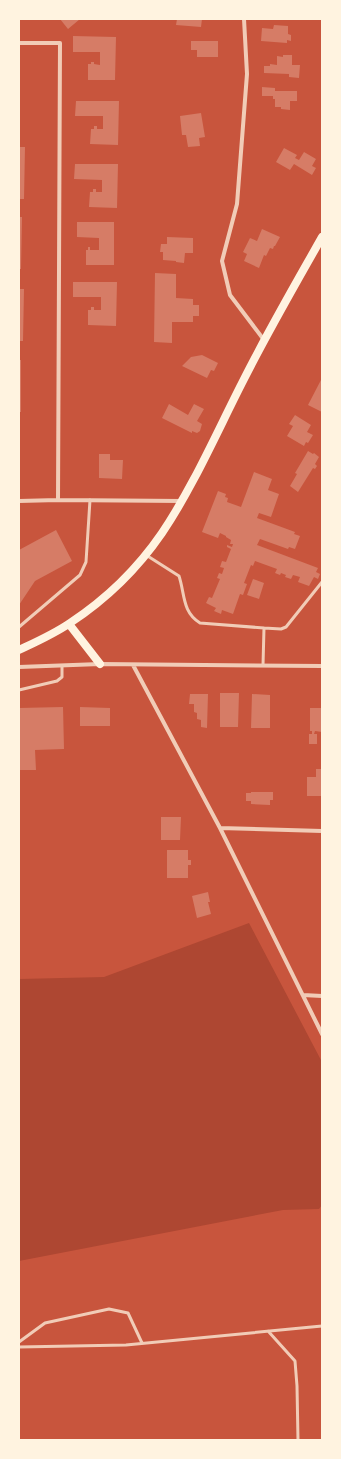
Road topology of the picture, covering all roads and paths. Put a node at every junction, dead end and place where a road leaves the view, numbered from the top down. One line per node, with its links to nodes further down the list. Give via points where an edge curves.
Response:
1 (244, 19): 4 (street, via 247,74 237,204 222,261 230,295)
2 (19, 43): 5 (street, via 60,43)
3 (322, 237): 4 (main road)
4 (264, 340): 8 (main road)
5 (58, 500): 6 (street); 7 (street)
6 (90, 500): 8 (street); 12 (lane, via 86,562 80,575)
7 (19, 501)
8 (182, 501): 9 (main road)
9 (146, 555): 11 (main road, via 117,585); 13 (lane, via 179,576 185,605 192,618 200,623)
10 (322, 582): 13 (lane, via 286,628)
11 (69, 624): 14 (main road); 15 (main road)
12 (19, 627)
13 (264, 628): 17 (lane)
14 (19, 650)
15 (100, 664): 16 (street); 18 (street)
16 (133, 665): 17 (street); 22 (street)
17 (263, 665): 19 (street)
18 (62, 666): 20 (street); 21 (lane, via 62,677 57,681)
19 (322, 666)
20 (19, 667)
21 (19, 690)
22 (220, 828): 23 (street); 24 (street)
23 (322, 831)
24 (303, 995): 25 (street); 26 (street)
25 (322, 996)
26 (322, 1034)
27 (322, 1326): 28 (lane)
28 (268, 1331): 30 (lane); 32 (lane, via 295,1361)
29 (19, 1342): 30 (lane, via 45,1323 109,1310 128,1313)
30 (142, 1344): 31 (lane)
31 (19, 1348)
32 (298, 1440)

